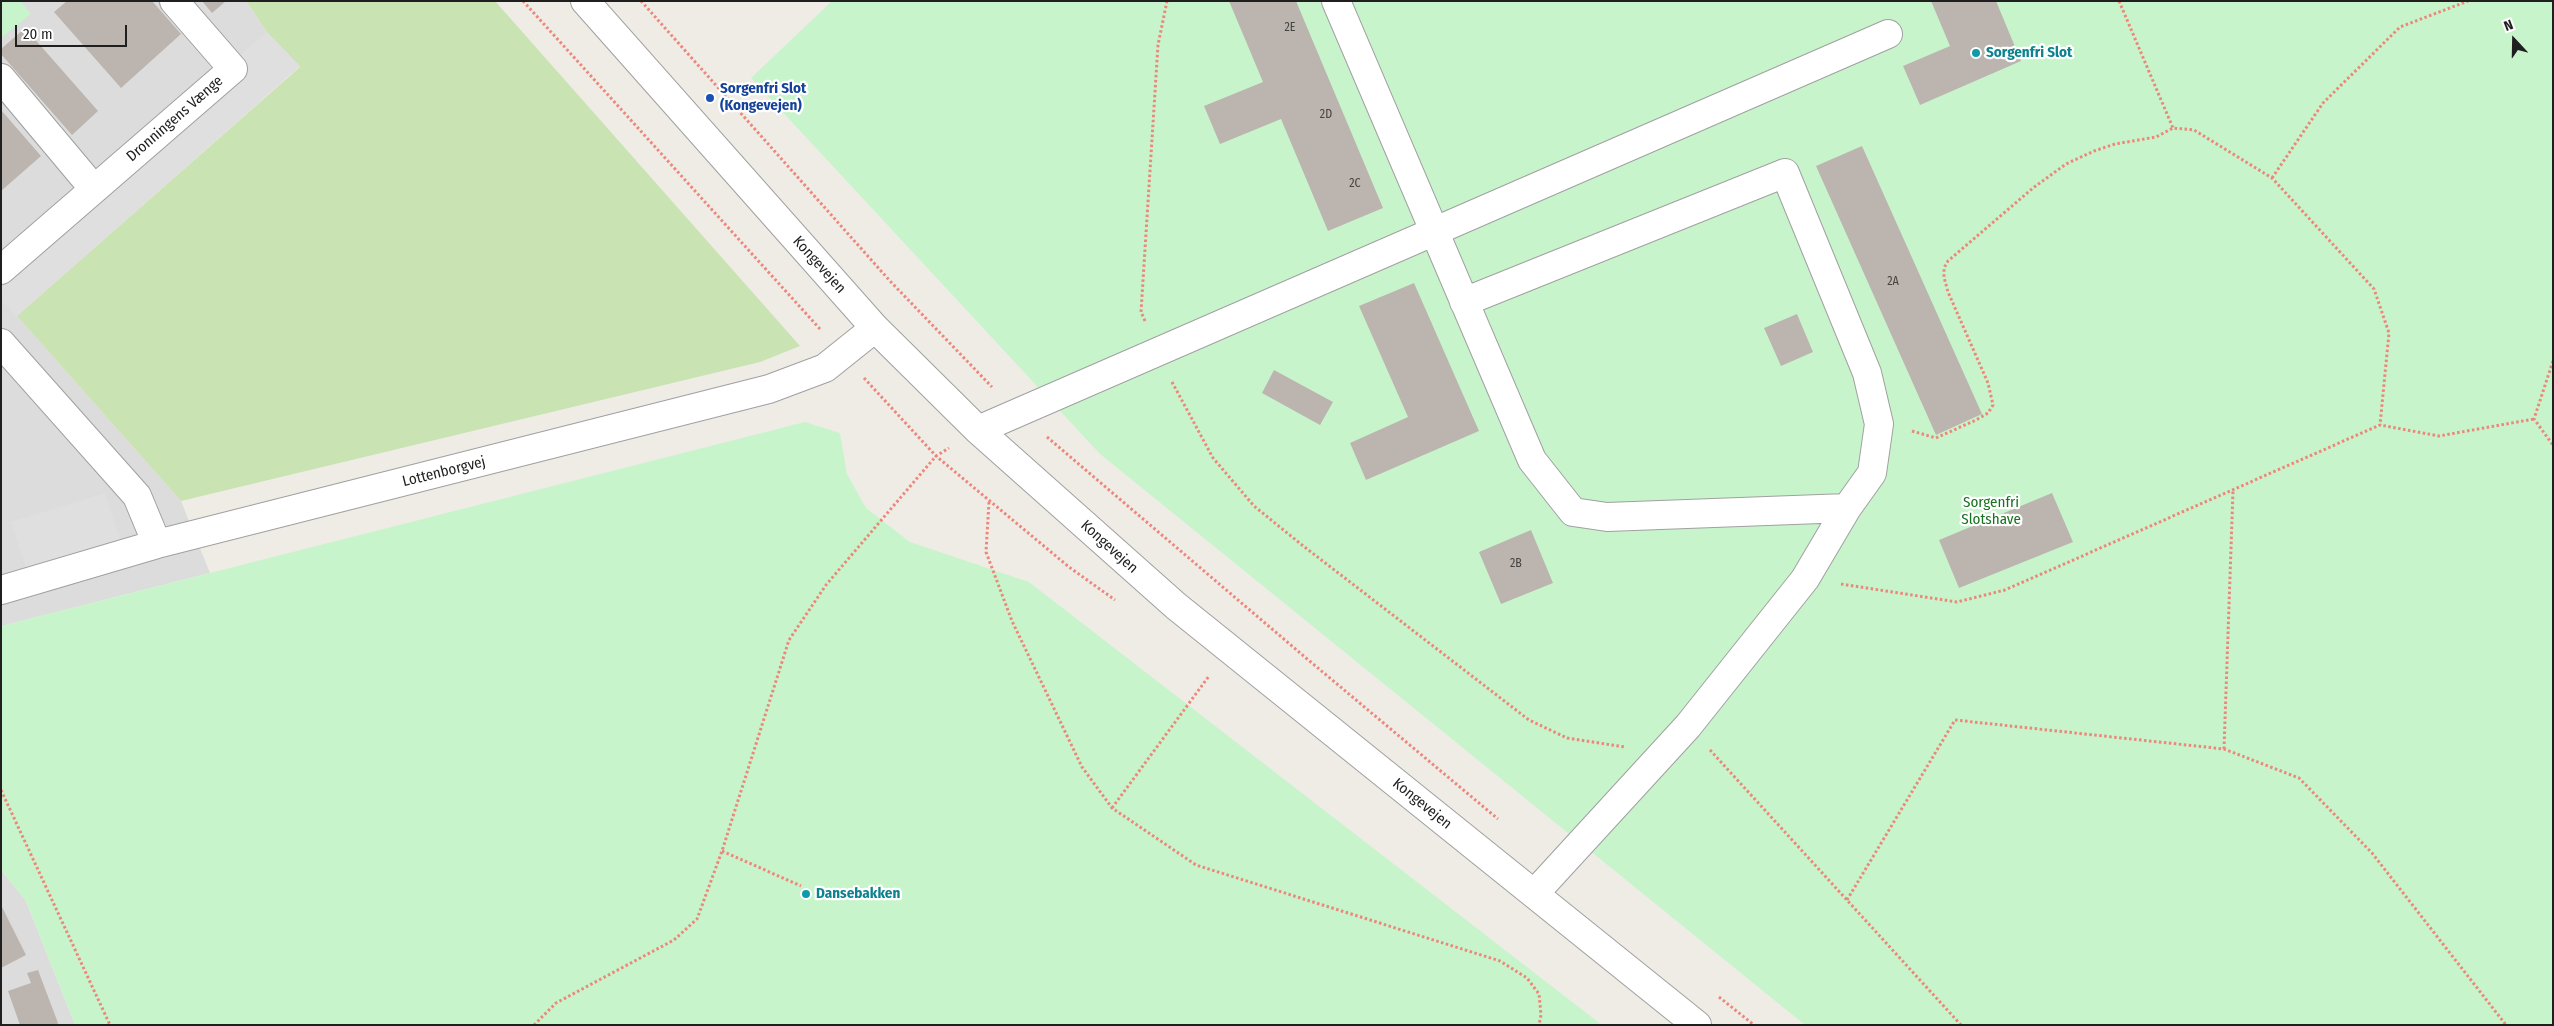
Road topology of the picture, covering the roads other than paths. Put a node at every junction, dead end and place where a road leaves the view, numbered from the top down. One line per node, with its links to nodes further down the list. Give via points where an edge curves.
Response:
1 (174, 1): 6 (street, Dronningens Vænge, via 233,69)
2 (585, 1): 10 (street, Kongevejen)
3 (1336, 1): 7 (street)
4 (1888, 34): 7 (street)
5 (1, 78): 6 (street)
6 (94, 189): 8 (street, Dronningens Vænge)
7 (1434, 231): 9 (street); 12 (street)
8 (1, 270)
9 (1464, 302): 13 (street, via 1532,460 1573,512 1607,517); 13 (street, via 1785,173 1867,373 1879,424 1872,473)
10 (875, 328): 12 (street, Kongevejen); 14 (street, Lottenborgvej, via 825,368 769,390)
11 (1, 343): 14 (street, via 137,496)
12 (978, 430): 16 (street, Kongevejen, via 1176,606)
13 (1847, 508): 16 (street, via 1805,579 1688,726)
14 (157, 544): 15 (street, Lottenborgvej)
15 (1, 590)
16 (1534, 894): 17 (street, Kongevejen)
17 (1697, 1025)

